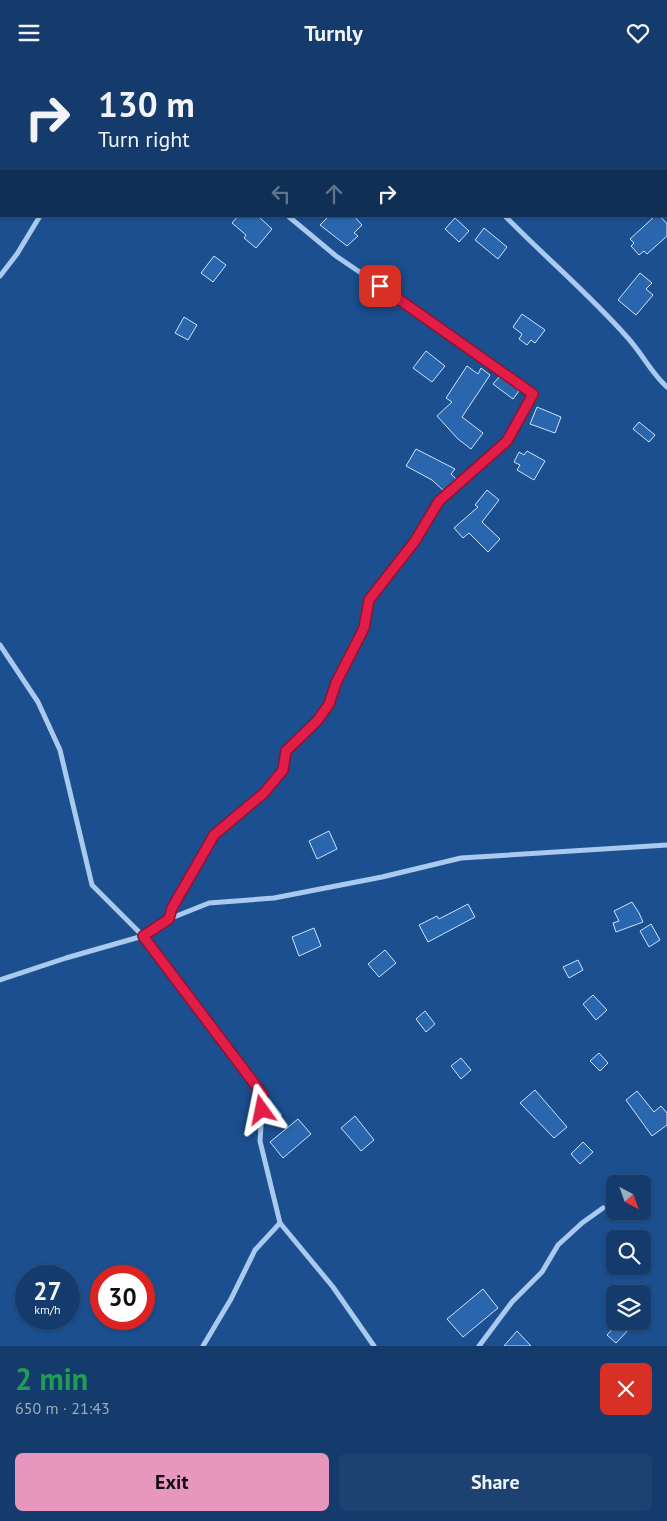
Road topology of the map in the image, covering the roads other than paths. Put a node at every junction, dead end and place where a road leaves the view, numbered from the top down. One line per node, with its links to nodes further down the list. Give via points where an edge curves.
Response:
1 (39, 217): 4 (street)
2 (289, 217): 8 (street, via 336,256 533,394 507,441 439,501 415,541 369,600 364,628 329,704 318,720 286,751 283,770 264,793 214,835 172,908)
3 (506, 217): 5 (street, via 588,296)
4 (0, 275)
5 (667, 387)
6 (0, 645): 9 (street, via 38,702 60,750 92,885)
7 (667, 845): 8 (street, via 462,858 283,896 209,903)
8 (169, 919): 9 (street)
9 (143, 936): 10 (street); 11 (street)
10 (0, 980)
11 (263, 1095): 12 (street); 14 (street, via 260,1141)
12 (279, 1115)
13 (603, 1208): 17 (street, via 558,1245 542,1272 512,1302)
14 (280, 1223): 15 (street, via 255,1250); 16 (street, via 333,1287)
15 (203, 1346)
16 (374, 1346)
17 (479, 1346)

